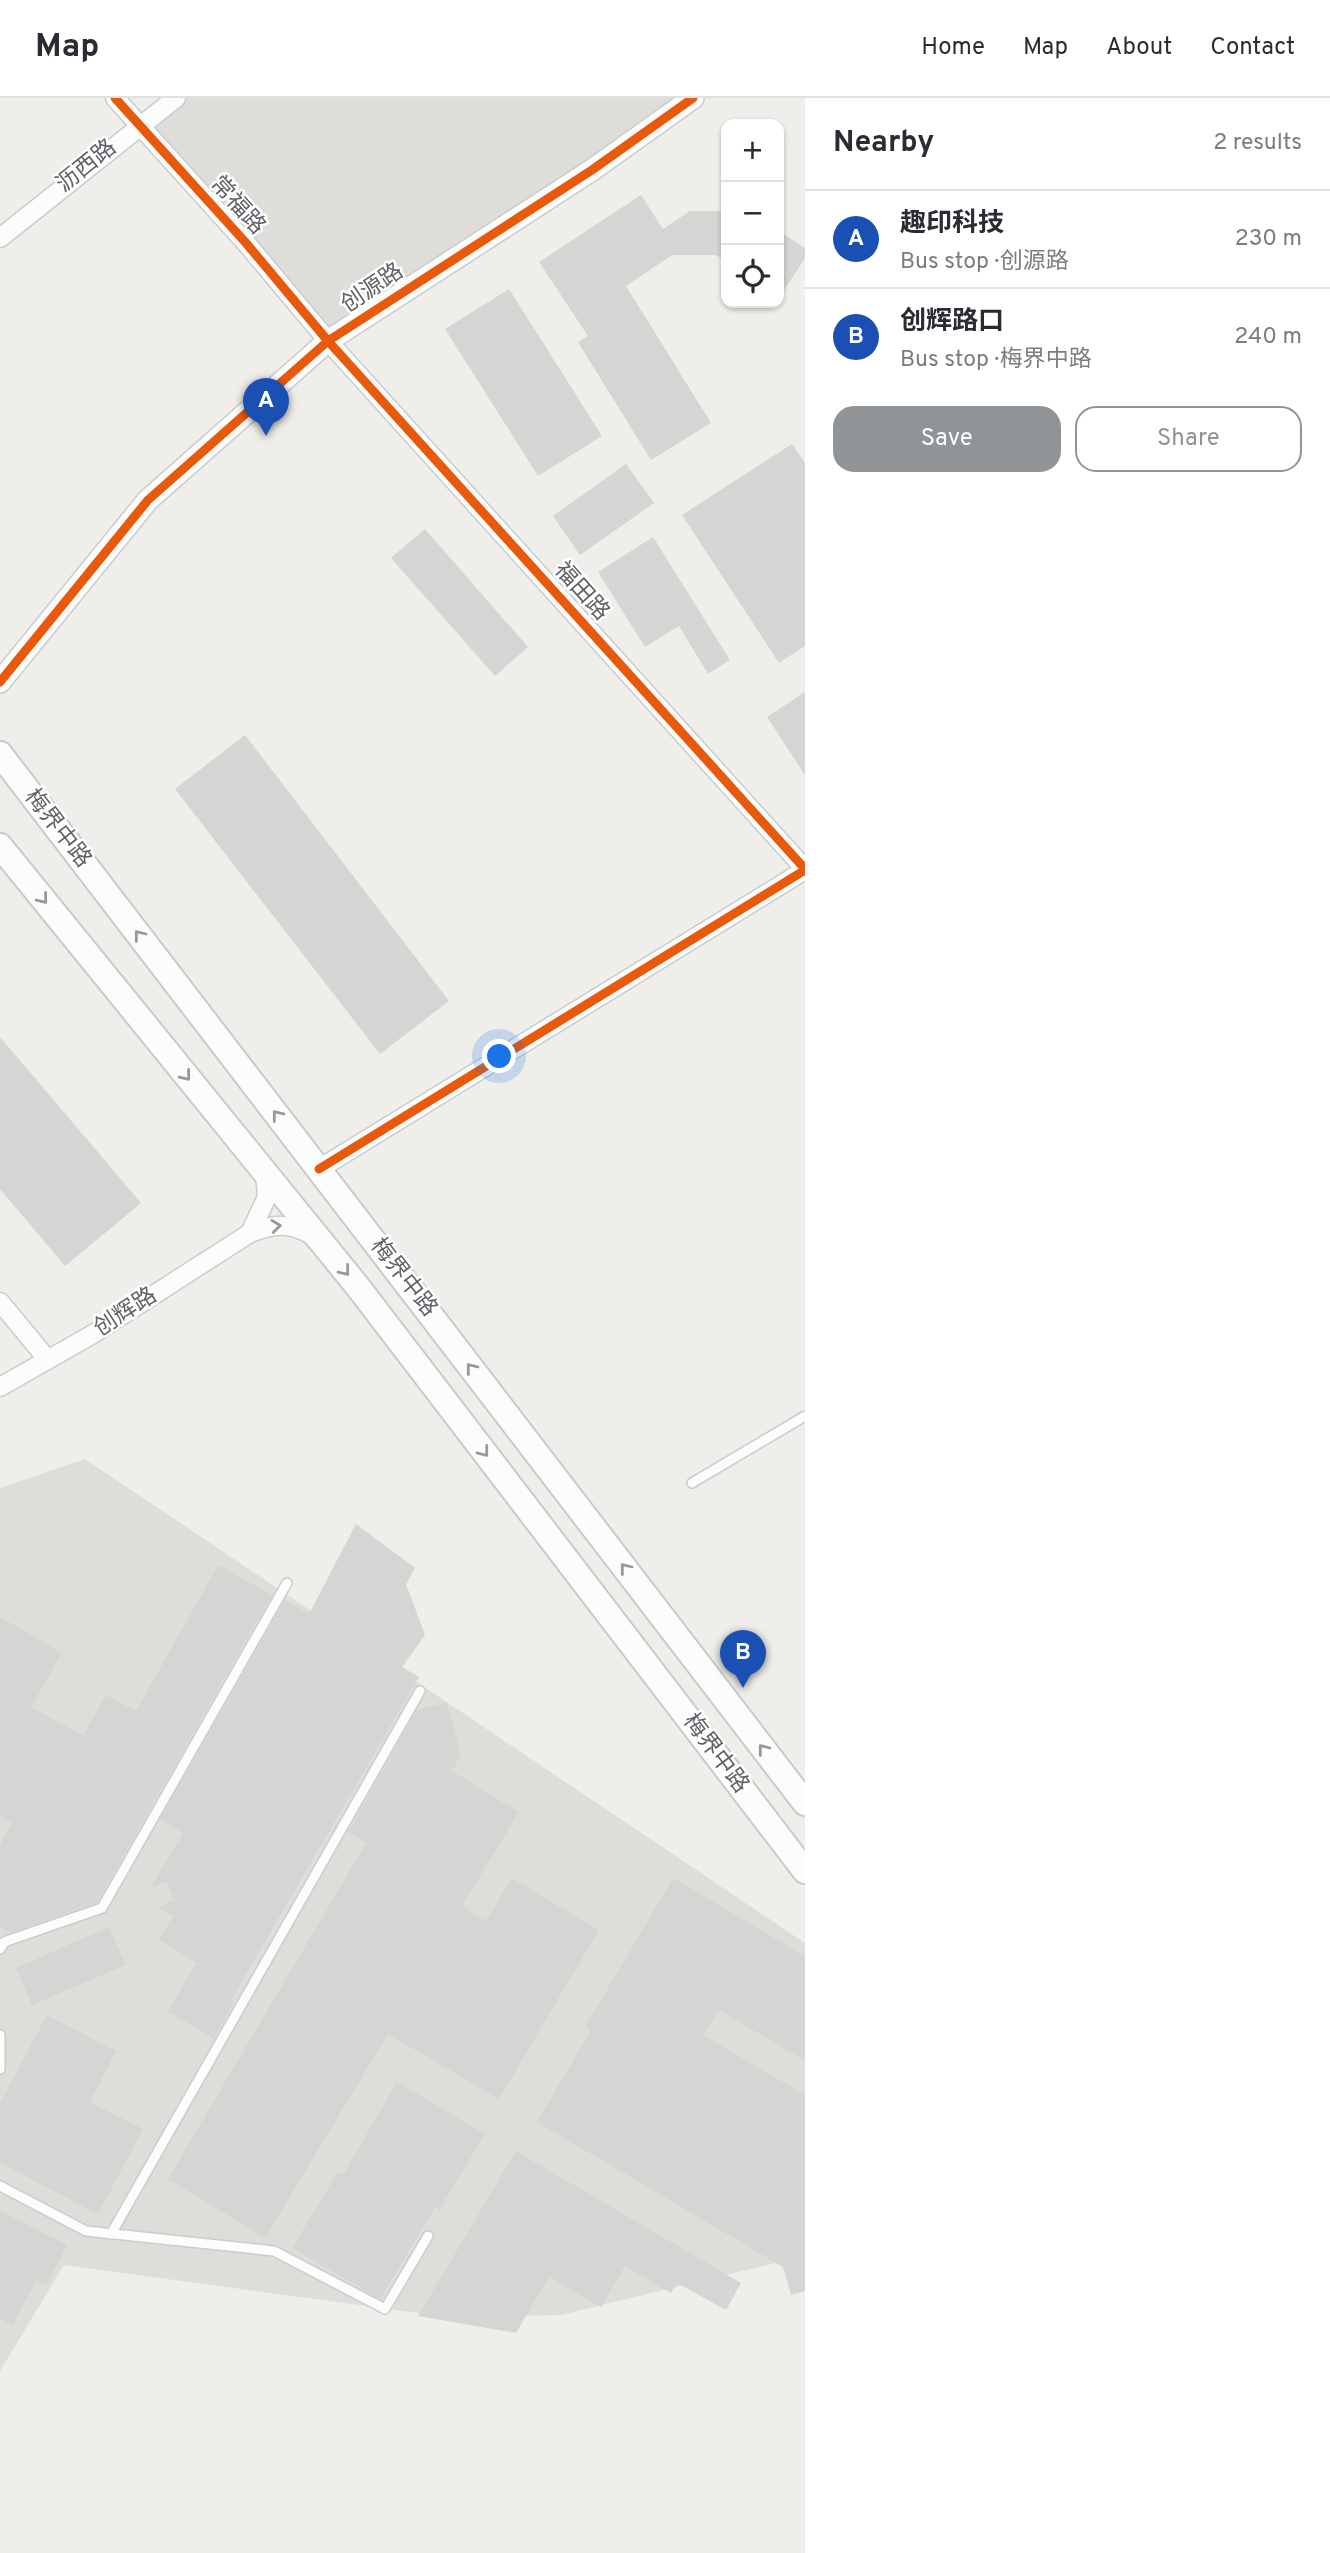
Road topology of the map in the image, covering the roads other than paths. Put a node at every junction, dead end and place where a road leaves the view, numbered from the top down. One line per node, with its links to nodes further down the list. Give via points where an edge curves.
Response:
1 (115, 98): 4 (street, 常福路)
2 (176, 98): 4 (street, 沥西路)
3 (693, 98): 6 (street, 创源路, via 592,170)
4 (139, 125): 5 (street, 沥西路); 6 (street, 常福路)
5 (0, 238)
6 (328, 341): 7 (street, 创源路, via 148,500); 10 (street, 福田路)
7 (0, 682)
8 (0, 754): 11 (main road, 梅界中路, one-way to 8)
9 (0, 846): 12 (main road, 梅界中路, one-way to 12)
10 (805, 869): 11 (street)
11 (319, 1169): 22 (main road, 梅界中路, one-way to 11)
12 (265, 1173): 13 (street, via 267,1197); 14 (main road, 梅界中路)
13 (250, 1233): 14 (street, 创辉路, one-way to 14, via 283,1224); 16 (street, 创辉路)
14 (319, 1240): 23 (main road, 梅界中路, one-way to 23)
15 (0, 1302): 16 (street)
16 (48, 1360): 17 (street, 创辉路)
17 (0, 1387)
18 (805, 1416): 19 (lane)
19 (692, 1483)
20 (287, 1583): 24 (lane, via 102,1908 4,1942)
21 (420, 1691): 28 (lane)
22 (805, 1803)
23 (805, 1871)
24 (0, 1949)
25 (0, 2035): 26 (lane)
26 (0, 2070)
27 (0, 2186): 28 (lane, via 86,2231)
28 (111, 2234): 29 (lane, via 274,2252 385,2309)
29 (428, 2236)

